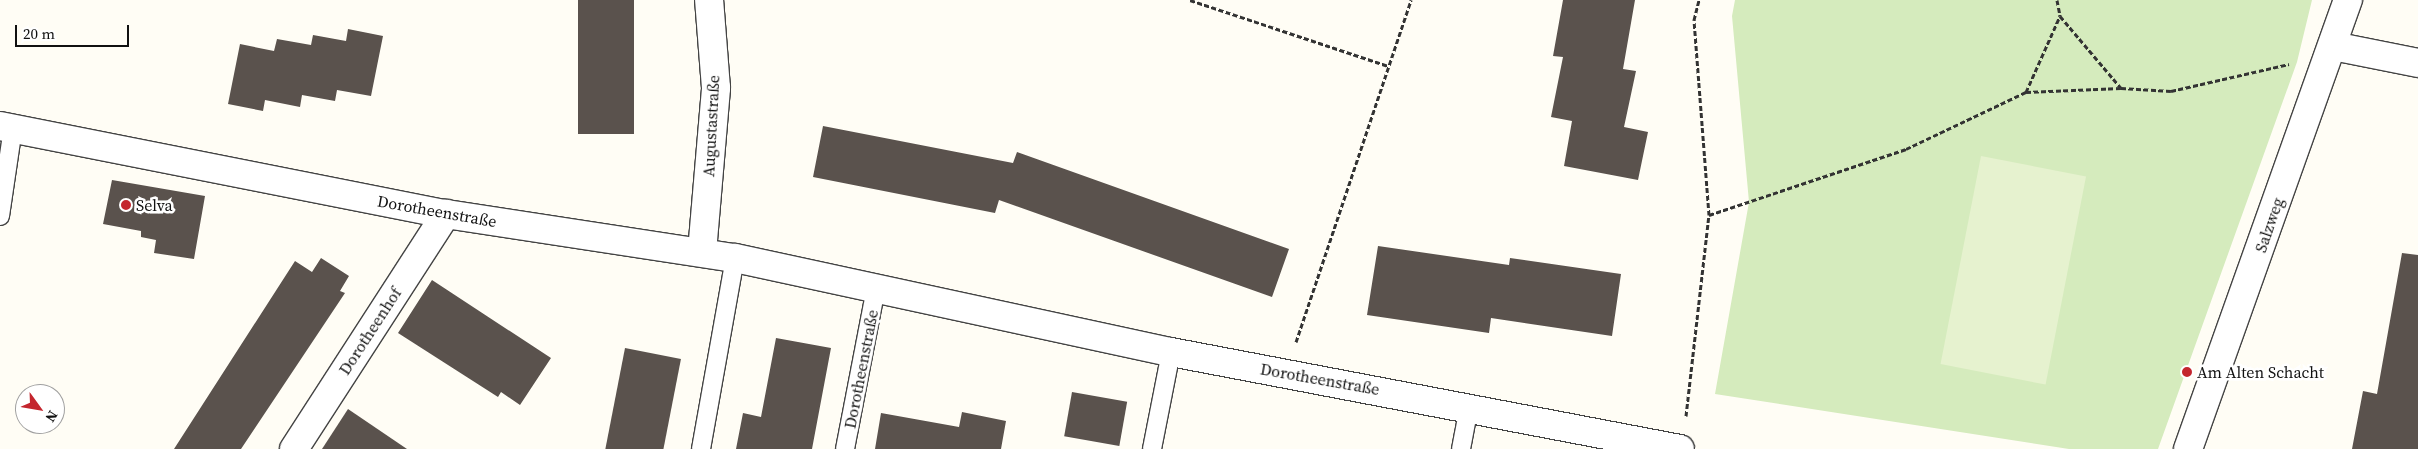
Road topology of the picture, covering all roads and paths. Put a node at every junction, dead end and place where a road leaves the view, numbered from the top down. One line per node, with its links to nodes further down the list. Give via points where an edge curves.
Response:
1 (709, 0): 17 (street, Augustastraße, via 716,88)
2 (1190, 0): 10 (path)
3 (1411, 0): 10 (path)
4 (1699, 0): 15 (path, via 1694,20)
5 (2057, 0): 7 (path)
6 (2348, 0): 8 (street, Salzweg)
7 (2060, 16): 11 (path); 12 (path)
8 (2331, 51): 9 (street); 11 (path, via 2170,91); 30 (street, Salzweg)
9 (2418, 63)
10 (1388, 66): 21 (path)
11 (2121, 88): 12 (path)
12 (2026, 92): 15 (path, via 1906,149)
13 (6, 127): 14 (street, Dorotheenstraße); 16 (lane)
14 (446, 214): 17 (street, Dorotheenstraße); 24 (street, Dorotheenhof)
15 (1709, 215): 23 (path)
16 (0, 216)
17 (702, 252): 18 (street, Dorotheenstraße)
18 (735, 258): 19 (street, Dorotheenstraße); 25 (lane)
19 (876, 288): 20 (street, Dorotheenstraße); 26 (lane, Dorotheenstraße)
20 (1171, 352): 21 (street, Dorotheenstraße); 27 (lane)
21 (1286, 373): 22 (street, Dorotheenstraße)
22 (1469, 407): 28 (lane); 29 (street, Dorotheenstraße)
23 (1686, 420)
24 (294, 449)
25 (700, 449)
26 (845, 449)
27 (1152, 449)
28 (1460, 449)
29 (1680, 449)
30 (2188, 449)

